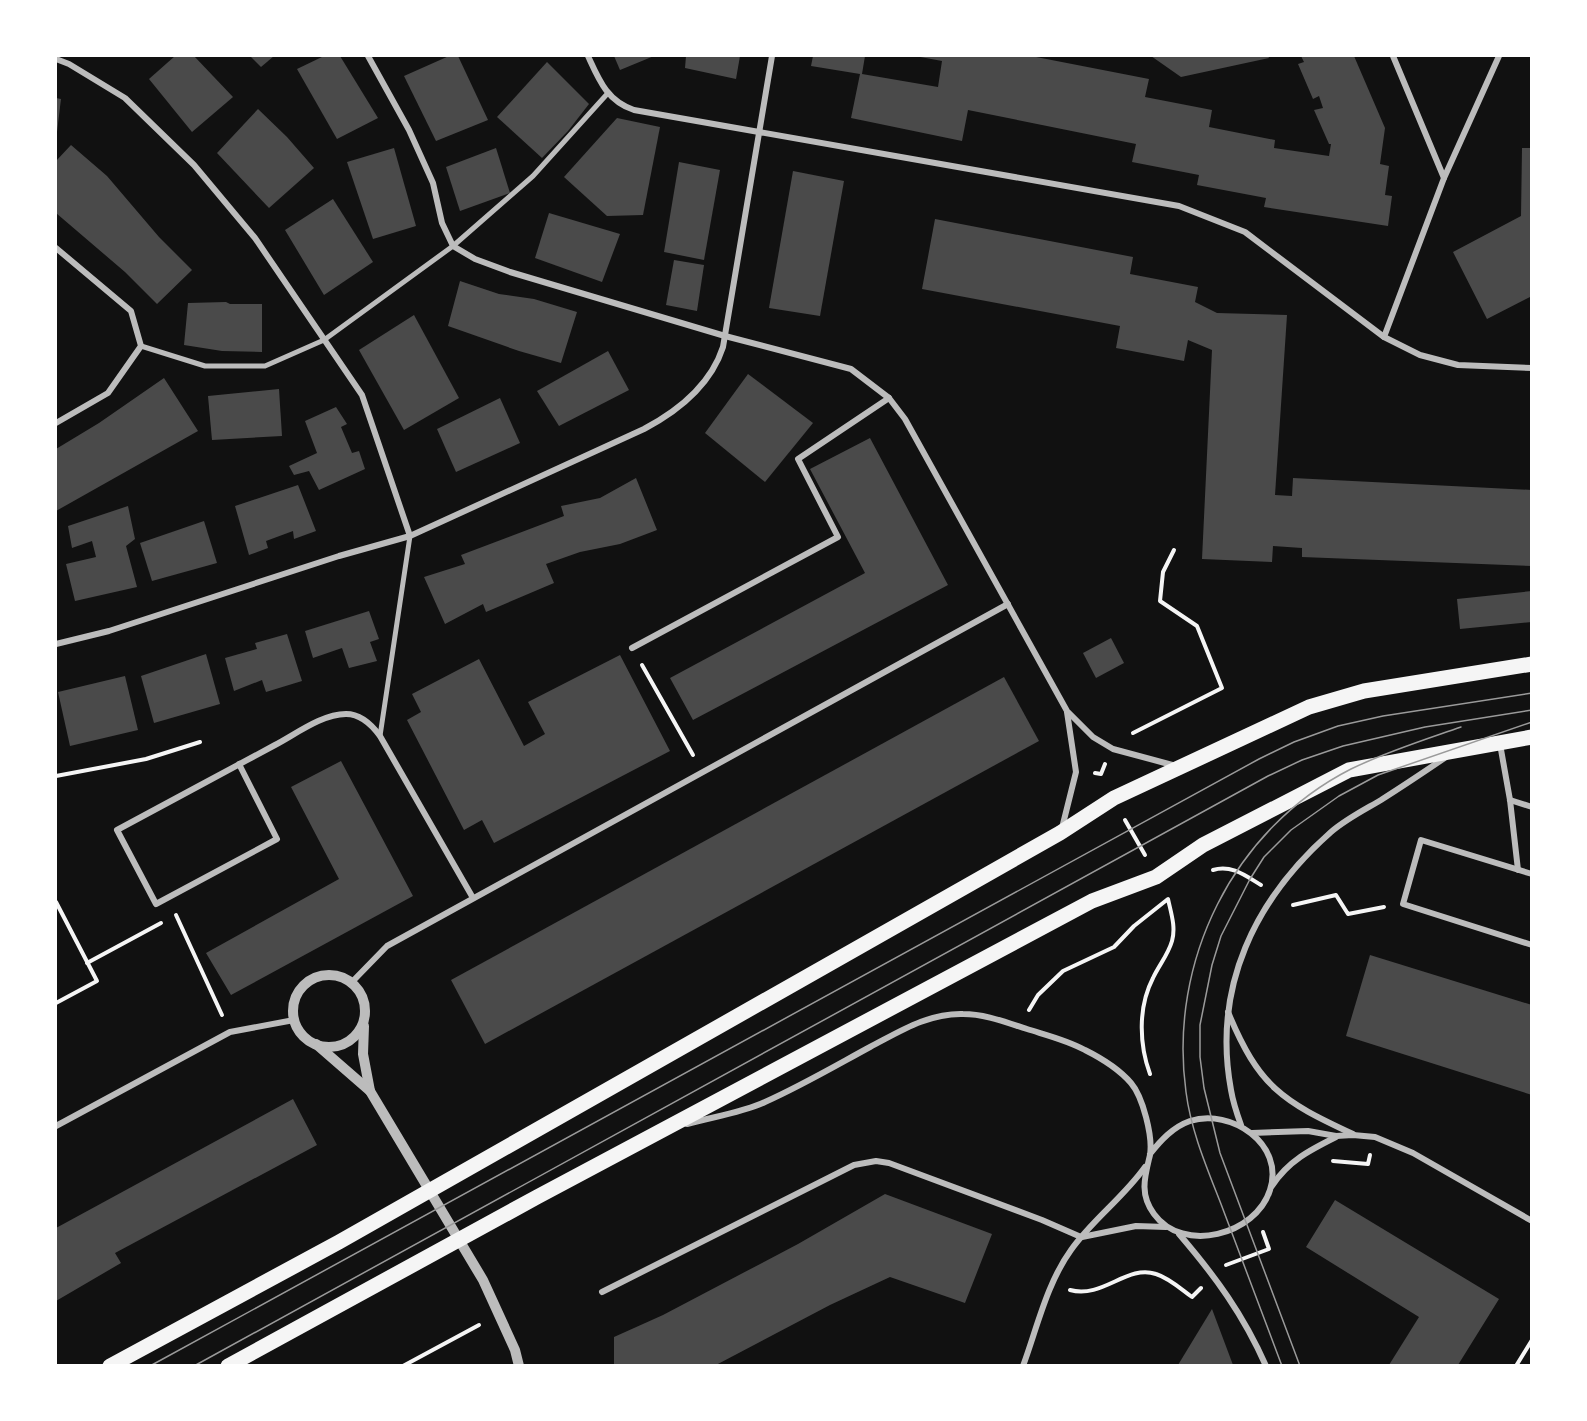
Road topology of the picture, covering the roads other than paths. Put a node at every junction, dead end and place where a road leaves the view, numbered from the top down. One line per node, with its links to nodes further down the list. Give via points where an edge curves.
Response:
1 (368, 56): 10 (street, via 433,183 442,223)
2 (588, 56): 7 (street)
3 (772, 56): 8 (street)
4 (1393, 56): 9 (street)
5 (1499, 56): 9 (street)
6 (56, 59): 14 (street, via 125,98 194,165 255,238)
7 (608, 93): 8 (street, via 634,110); 10 (street, via 533,176)
8 (759, 131): 12 (street); 13 (street, via 1179,206 1245,232)
9 (1444, 178): 13 (street)
10 (453, 246): 12 (street, via 510,272); 14 (street)
11 (56, 248): 15 (street, via 130,311)
12 (725, 336): 17 (street, via 851,369); 19 (street, via 719,357 705,379 658,422)
13 (1384, 337): 16 (street, via 1420,355 1458,365)
14 (324, 340): 15 (street, via 265,366 205,366); 19 (street, via 362,395)
15 (141, 346): 18 (street, via 108,393)
16 (1532, 368)
17 (889, 398): 20 (street, via 905,418); 22 (street, via 798,459 837,537)
18 (56, 423)
19 (410, 536): 21 (street, via 109,632); 25 (street)
20 (1008, 604): 24 (street); 36 (street)
21 (56, 644)
22 (632, 648)
23 (1532, 664): 30 (main road, via 1364,691 1309,706)
24 (1066, 711): 30 (street, via 1093,737 1113,749); 33 (street, via 1076,772)
25 (380, 736): 29 (street, via 360,717 345,714 320,722); 36 (street)
26 (1532, 737): 27 (main road)
27 (1500, 743): 28 (main road); 31 (street)
28 (1456, 751): 39 (street, via 1332,831 1299,864 1274,893 1250,934 1235,972); 46 (main road, via 1349,770 1203,845 1156,877 1092,901)
29 (239, 764): 29 (street, via 117,831 156,904 278,839)
30 (1181, 767): 33 (main road, via 1114,798)
31 (1510, 800): 32 (street); 34 (street)
32 (1532, 807)
33 (1060, 833): 58 (main road, via 509,1147)
34 (1518, 870): 35 (street); 37 (street, via 1421,840 1402,904)
35 (1532, 874)
36 (473, 898): 38 (street, via 387,946)
37 (1532, 945)
38 (352, 982): 40 (street, via 328,974 315,977 297,995); 41 (street, via 366,1008)
39 (1227, 1009): 44 (street, via 1231,1091); 48 (street, via 1241,1044 1268,1083 1291,1103)
40 (294, 1020): 42 (street, via 306,1038); 45 (street, via 230,1032)
41 (364, 1023): 42 (street, via 358,1033 339,1046); 43 (street, via 363,1054)
42 (316, 1044): 43 (street)
43 (370, 1091): 60 (street, via 483,1280)
44 (1240, 1125): 47 (street); 50 (street, via 1226,1120 1192,1121 1161,1139)
45 (56, 1126)
46 (663, 1130): 50 (street, via 763,1104 920,1021 960,1014 984,1015 1083,1048 1132,1083 1148,1126); 59 (main road)
47 (1252, 1133): 49 (street, via 1308,1131); 52 (street, via 1268,1156)
48 (1353, 1135): 49 (street); 53 (street, via 1375,1137 1413,1153)
49 (1336, 1136): 52 (street, via 1292,1162)
50 (1150, 1154): 51 (street)
51 (1145, 1166): 54 (street, via 1147,1201); 56 (street)
52 (1270, 1189): 55 (street, via 1256,1212 1231,1230 1201,1236)
53 (1532, 1221)
54 (1166, 1227): 55 (street); 56 (street, via 1136,1226)
55 (1179, 1233): 62 (street, via 1215,1275)
56 (1081, 1237): 57 (street, via 889,1163 865,1162); 61 (street, via 1052,1285)
57 (602, 1292)
58 (110, 1365)
59 (228, 1365)
60 (519, 1365)
61 (1023, 1365)
62 (1266, 1365)

